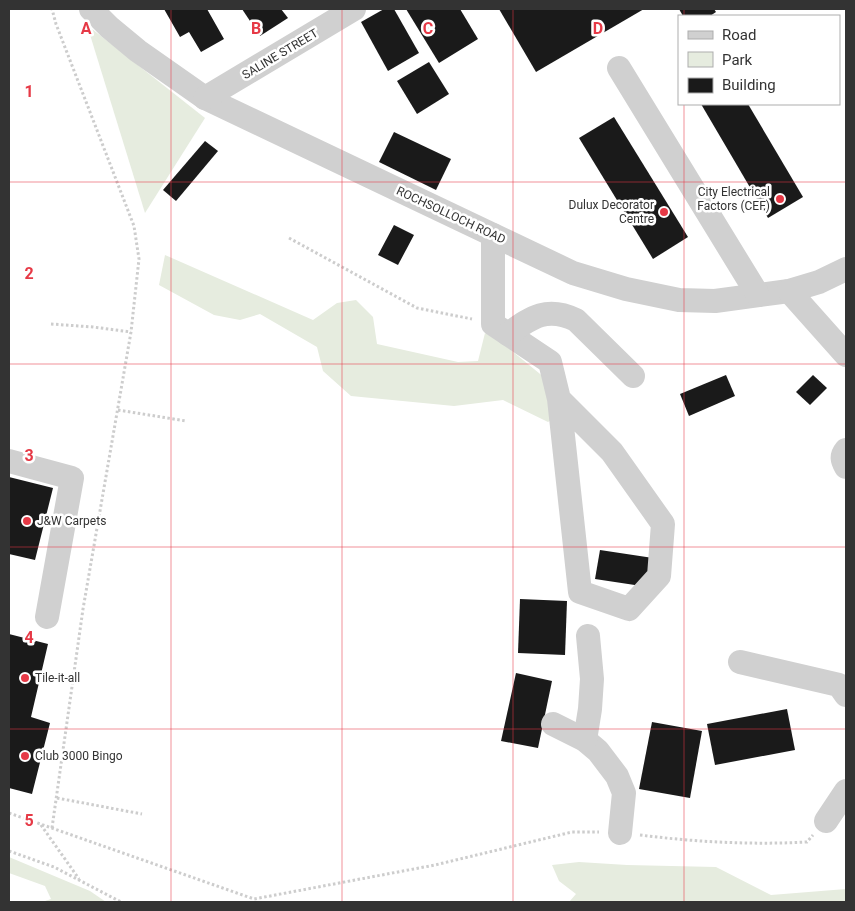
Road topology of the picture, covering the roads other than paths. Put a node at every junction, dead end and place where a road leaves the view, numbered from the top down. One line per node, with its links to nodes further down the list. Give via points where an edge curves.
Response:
1 (91, 9): 4 (street, ROCHSOLLOCH ROAD, via 138,51)
2 (354, 9): 4 (street, SALINE STREET)
3 (619, 68): 8 (street)
4 (205, 98): 5 (street, ROCHSOLLOCH ROAD)
5 (494, 235): 8 (street, ROCHSOLLOCH ROAD, via 573,273 626,289 679,300 715,301); 9 (street)
6 (846, 269): 7 (street, ROCHSOLLOCH ROAD, via 819,282)
7 (789, 290): 8 (street, ROCHSOLLOCH ROAD); 10 (street)
8 (758, 295)
9 (500, 329): 11 (street, via 541,314 564,314 576,320); 12 (street, via 550,362)
10 (846, 356)
11 (633, 376)
12 (559, 399): 12 (street, via 580,592 629,609 659,576 662,524 612,452)
13 (846, 450): 15 (street, via 842,461)
14 (9, 461): 16 (street, via 72,478)
15 (846, 467)
16 (48, 617)
17 (588, 636): 21 (street, via 592,679)
18 (740, 662): 19 (street, via 838,685)
19 (846, 695)
20 (553, 724): 21 (street)
21 (585, 740): 24 (street, via 617,776 624,792)
22 (846, 791): 23 (street)
23 (826, 821)
24 (620, 833)

